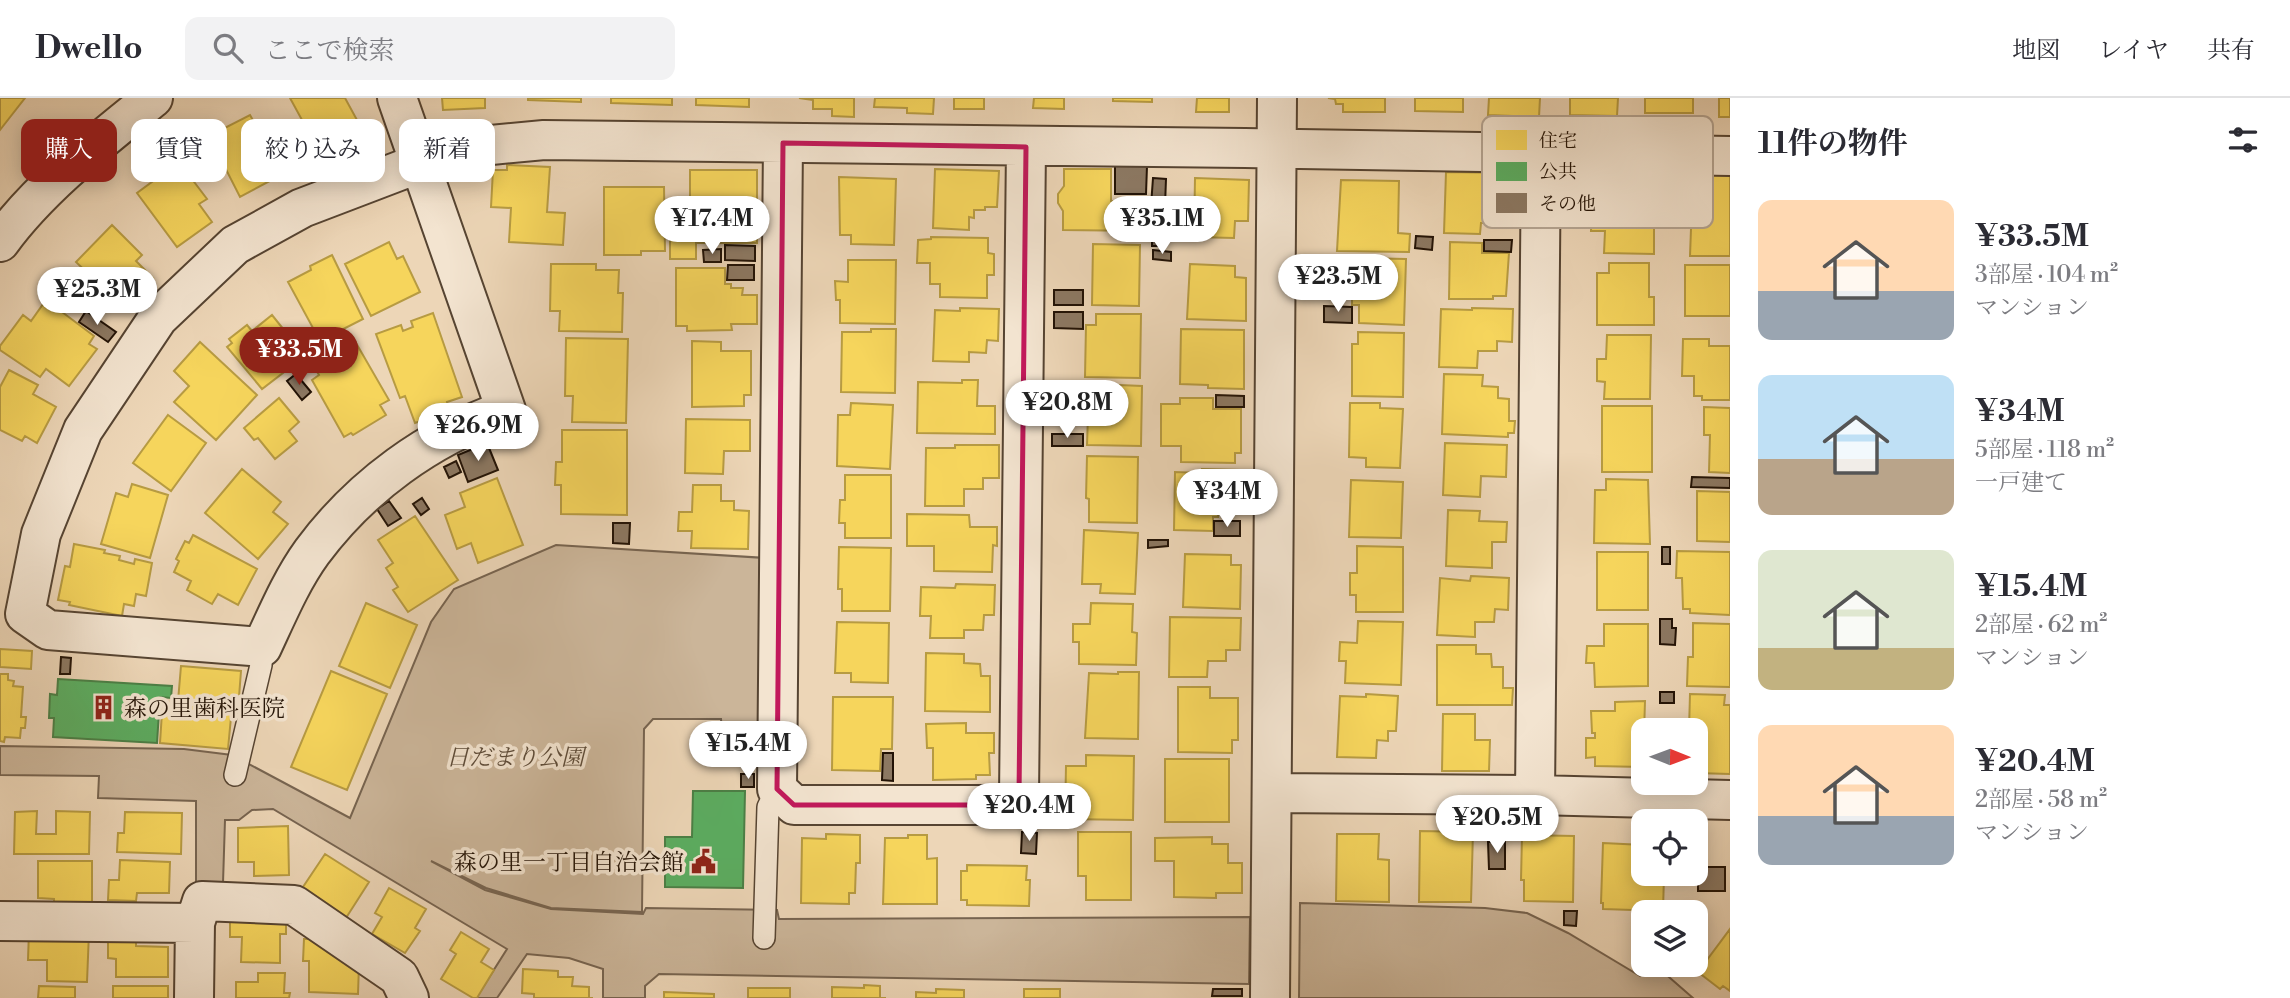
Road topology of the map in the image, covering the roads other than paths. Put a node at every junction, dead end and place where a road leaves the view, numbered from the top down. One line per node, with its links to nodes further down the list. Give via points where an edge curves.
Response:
1 (153, 98): 13 (street, via 74,165 16,220)
2 (397, 98): 4 (street)
3 (1277, 98): 8 (street)
4 (404, 119)
5 (783, 144): 6 (street, via 544,140); 7 (street); 16 (street)
6 (495, 145)
7 (1027, 147): 8 (street); 16 (street, via 1019,796 1014,805 794,804)
8 (1276, 148): 9 (street); 17 (street)
9 (1482, 152)
10 (399, 171): 14 (street, via 302,208 234,245 158,318 83,430 41,534 25,614 48,631)
11 (427, 182): 14 (street, via 506,410 439,438 346,511 310,554)
12 (1540, 228): 18 (street)
13 (0, 242)
14 (262, 647): 15 (lane)
15 (235, 775)
16 (776, 789): 22 (lane, via 768,807)
17 (1273, 793): 18 (street); 25 (street)
18 (1535, 794): 19 (street)
19 (1730, 800)
20 (0, 920): 21 (street)
21 (195, 923): 23 (street); 24 (street, via 202,901 294,905 398,977)
22 (764, 938)
23 (194, 998)
24 (409, 998)
25 (1270, 998)

